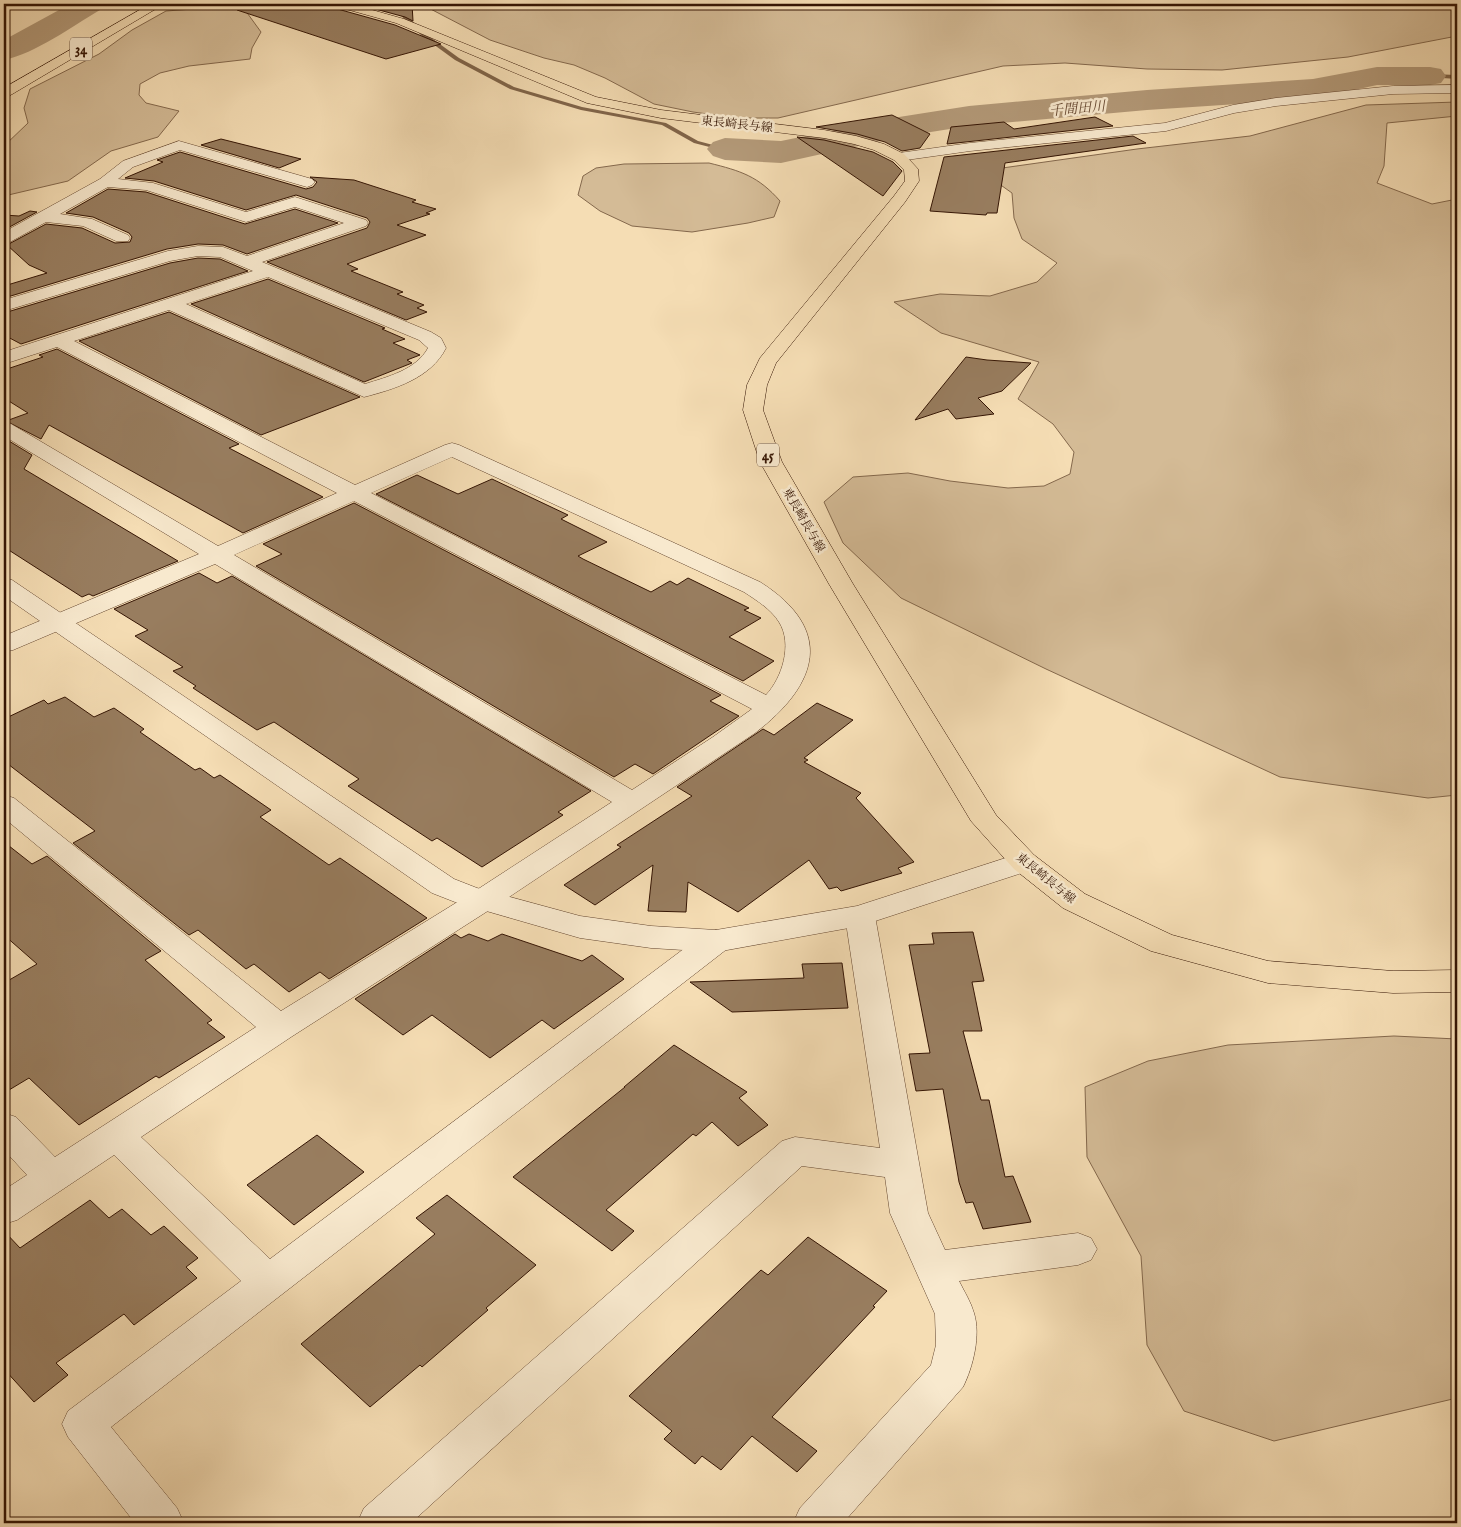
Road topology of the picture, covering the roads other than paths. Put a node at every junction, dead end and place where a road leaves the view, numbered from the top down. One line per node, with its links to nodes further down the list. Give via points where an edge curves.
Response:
1 (158, 4): 4 (main road, 34)
2 (339, 4): 5 (main road, 東長崎長与線, via 400,21 592,100 661,114 856,140)
3 (1457, 89): 5 (street, via 1393,90 1276,102 1232,109 1166,128)
4 (4, 93)
5 (899, 157): 26 (main road, 東長崎長与線 / 45, via 910,169 912,181 766,362 757,385 753,410 771,462 841,584 985,821)
6 (105, 182): 7 (street, via 128,164 178,145); 8 (street); 11 (street, via 148,186 246,217 295,202 360,224)
7 (307, 182)
8 (46, 217): 9 (street, via 86,222); 10 (street)
9 (122, 238)
10 (4, 239)
11 (246, 262): 12 (street); 14 (street, via 223,252 178,254)
12 (269, 271): 13 (street); 13 (street, via 426,336 437,348 435,354 417,369 364,392)
13 (171, 304): 15 (street)
14 (4, 306)
15 (58, 340): 16 (street); 18 (street)
16 (4, 358)
17 (4, 428): 19 (street)
18 (353, 492): 19 (street); 23 (street); 23 (street, via 452,449 752,586 782,610 795,629 795,666 780,696)
19 (218, 554): 21 (street); 24 (street)
20 (4, 585): 21 (street)
21 (57, 621): 22 (street); 27 (street, via 443,886)
22 (4, 645)
23 (769, 707): 24 (street, via 723,743)
24 (632, 802): 27 (street)
25 (4, 804): 31 (street)
26 (1024, 862): 28 (street); 30 (main road, 東長崎長与線 / 45, via 1074,901 1162,943 1268,972 1393,982)
27 (483, 900): 29 (street, via 580,927 651,937); 31 (street)
28 (860, 916): 29 (street); 34 (street)
29 (716, 941): 39 (street)
30 (1457, 981)
31 (279, 1028): 33 (street)
32 (4, 1128): 35 (street)
33 (116, 1135): 35 (street); 39 (street)
34 (900, 1165): 38 (street, via 909,1213); 41 (street, via 795,1151)
35 (52, 1177): 36 (street)
36 (4, 1209)
37 (1078, 1249): 38 (street)
38 (933, 1268): 42 (street, via 955,1314 956,1345 949,1374)
39 (268, 1282): 40 (street, via 83,1424)
40 (162, 1523)
41 (379, 1523)
42 (816, 1523)

